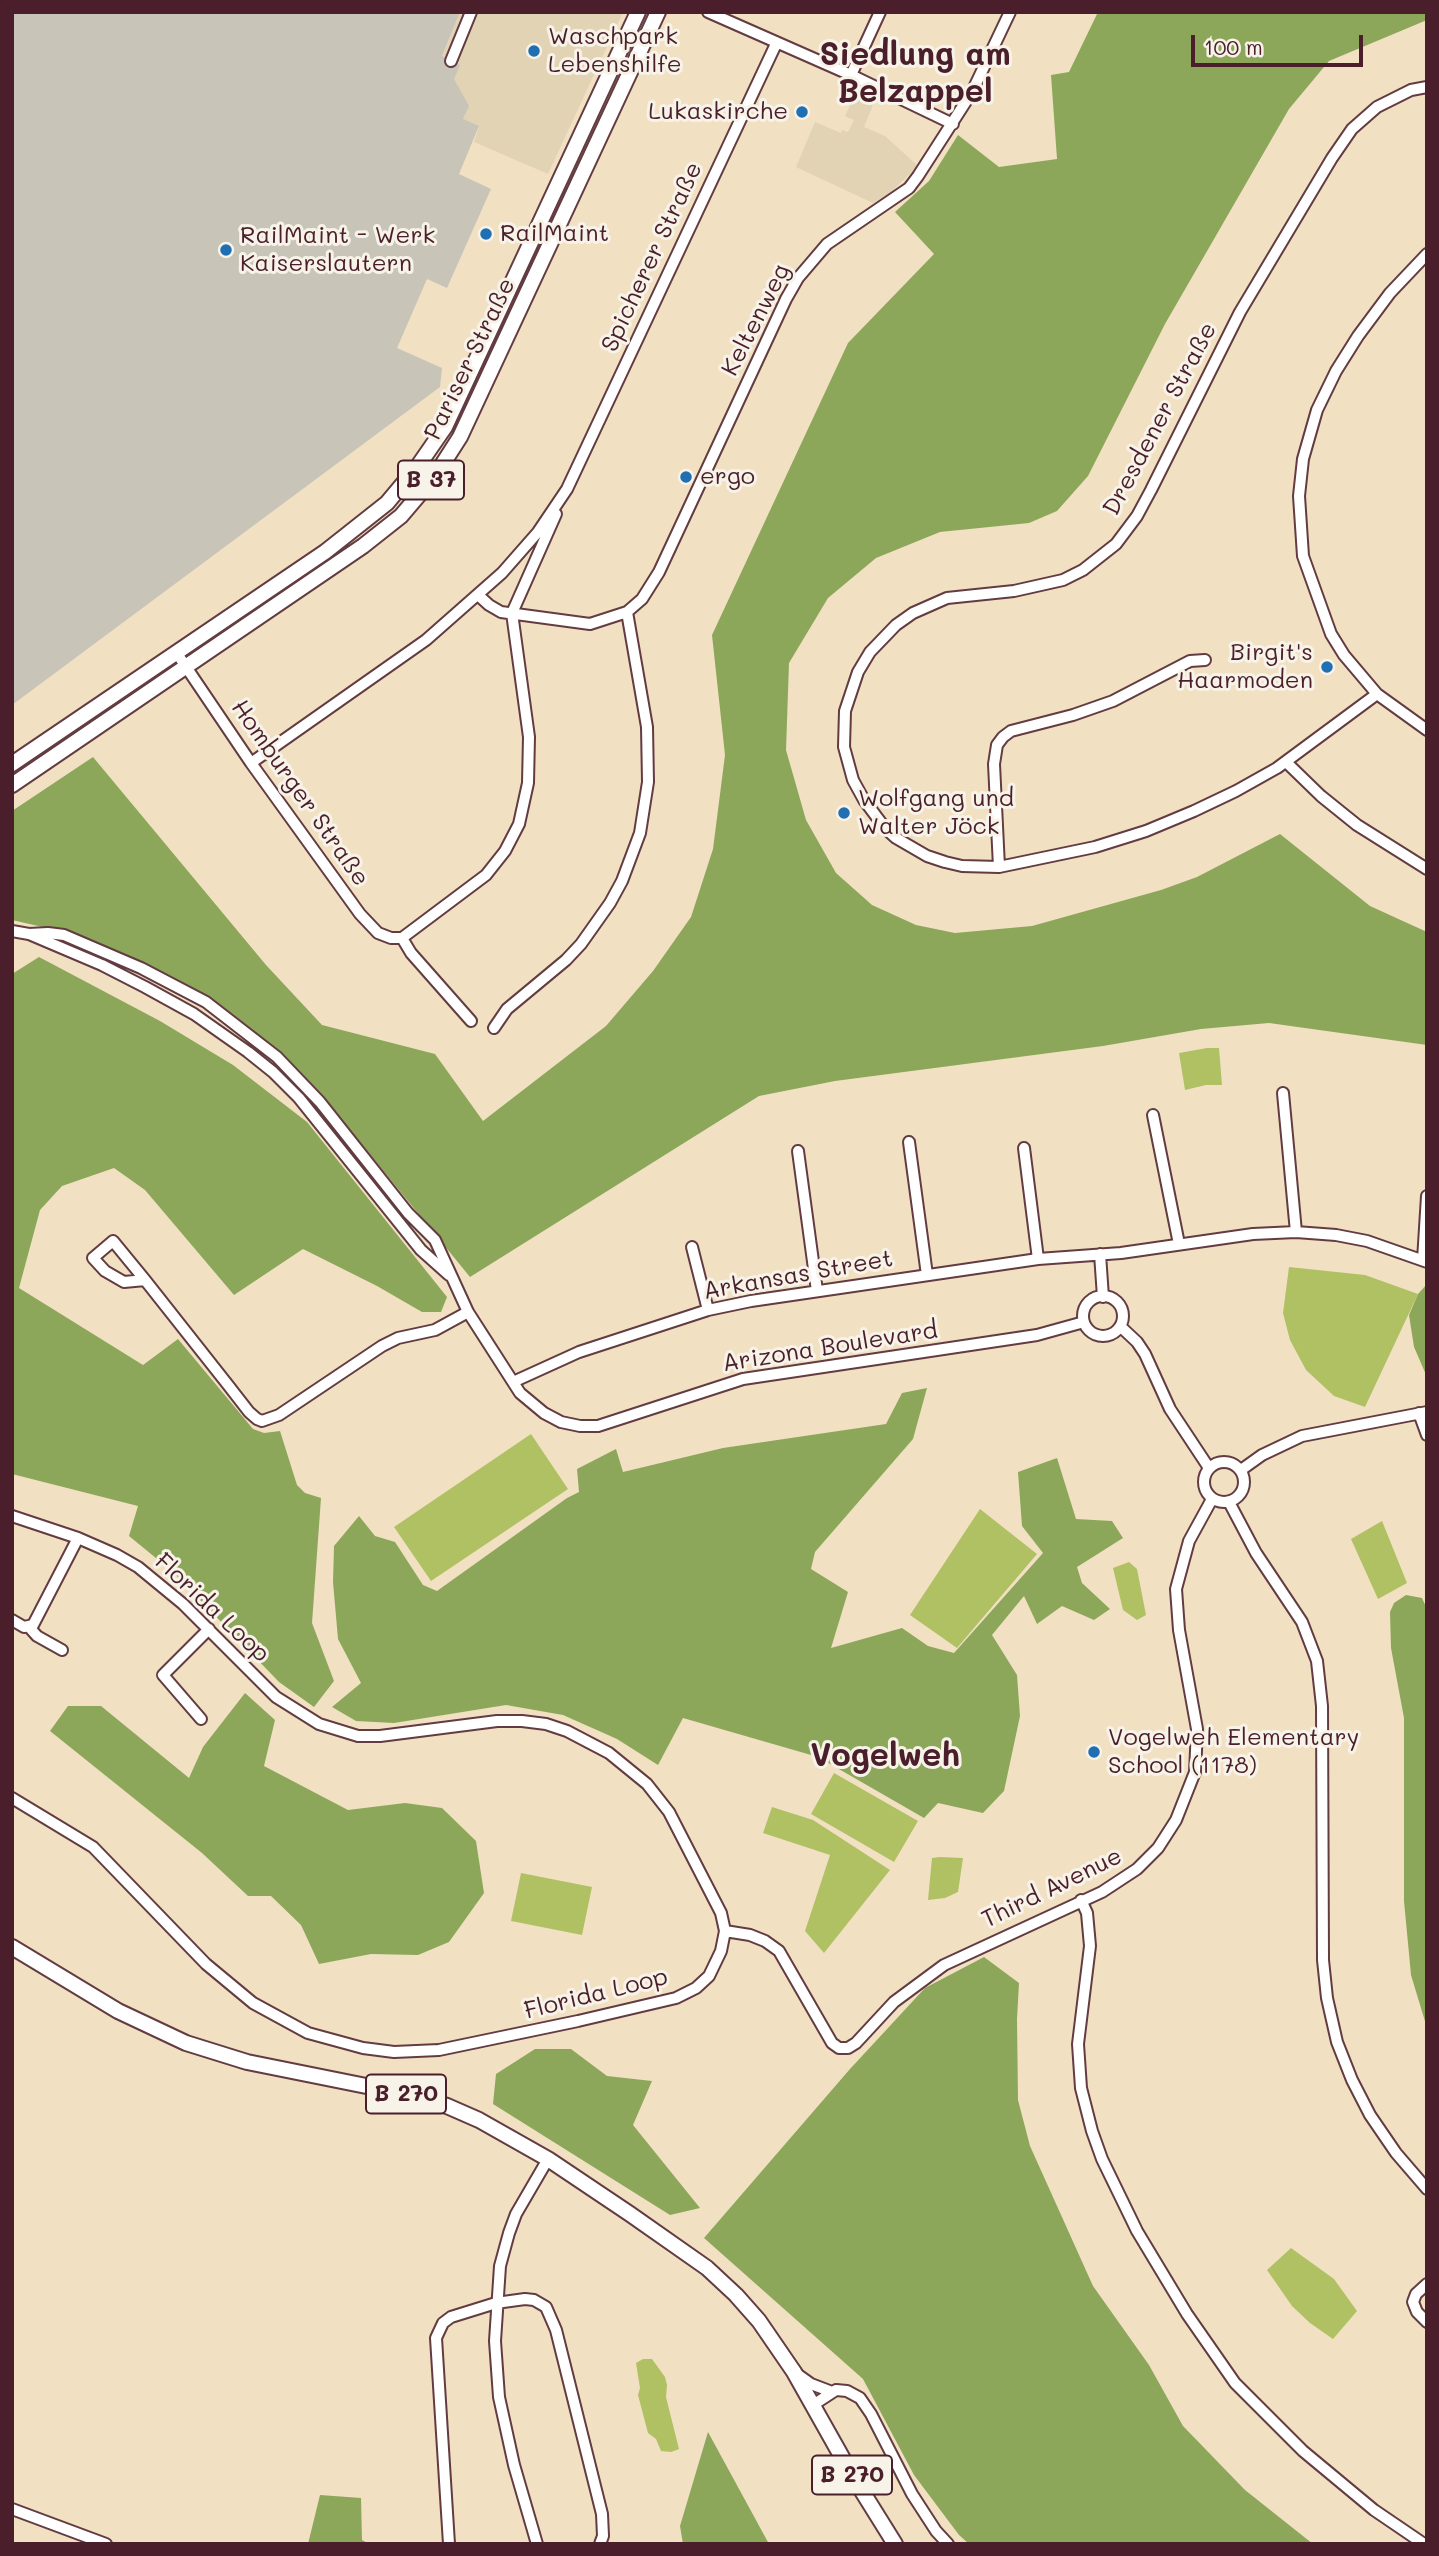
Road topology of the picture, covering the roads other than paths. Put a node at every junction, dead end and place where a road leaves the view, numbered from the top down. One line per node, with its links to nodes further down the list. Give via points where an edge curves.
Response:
1 (471, 12): 8 (street)
2 (638, 12): 17 (main road, Pariser Straße / B 37, via 445,427 418,466 387,503 350,533)
3 (658, 12): 19 (main road, Pariser Straße / B 37, via 460,437 435,476 401,516 363,546)
4 (708, 12): 7 (street)
5 (880, 12): 9 (street)
6 (1010, 12): 11 (street, Keltenweg)
7 (776, 44): 9 (street); 13 (street, Spicherer Straße)
8 (451, 61)
9 (851, 75): 11 (street)
10 (1427, 87): 26 (street, Dresdener Straße, via 1377,107 1352,129 1332,158 1240,312 1151,490 1116,544 1063,580 947,598 913,613 881,638 858,672 845,710 844,747 853,780 873,814 896,838 927,856 962,866)
11 (953, 124): 15 (street, Keltenweg, via 909,188 827,244 798,278 650,589)
12 (1427, 254): 20 (street, via 1390,293 1338,367 1317,410 1303,459 1300,528 1311,583 1331,634)
13 (567, 489): 14 (street, Spicherer Straße, via 521,552); 16 (street, Spicherer Straße)
14 (478, 595): 16 (street, Keltenweg, via 489,606); 23 (street, Spicherer Straße, via 426,640)
15 (627, 612): 16 (street, Keltenweg, via 590,624); 32 (street, via 647,727 648,782 640,834 622,881 582,944 507,1009)
16 (512, 613): 30 (street, via 529,737 528,783 519,824 486,875)
17 (176, 652): 19 (street, Homburger Straße); 24 (main road, Pariser Straße / B 37)
18 (1205, 660): 26 (street, via 1190,661 1113,701 1003,737 994,764)
19 (186, 667): 23 (street, Homburger Straße); 25 (main road, Pariser Straße / B 37)
20 (1377, 694): 21 (street); 22 (street, Dresdener Straße)
21 (1427, 730)
22 (1286, 762): 26 (street, Dresdener Straße, via 1236,791 1146,831 1096,847); 27 (street, via 1357,825)
23 (251, 763): 30 (street, Homburger Straße, via 369,926 385,937)
24 (12, 764)
25 (12, 785)
26 (999, 867)
27 (1427, 869)
28 (12, 930): 29 (street, Arizona Boulevard)
29 (29, 934): 33 (street, Arizona Boulevard, via 64,935 141,968 197,996); 34 (street, Arizona Boulevard, via 145,987)
30 (402, 938): 31 (street)
31 (471, 1021)
32 (494, 1028)
33 (245, 1031): 34 (street); 48 (street, Arizona Boulevard, via 320,1102 408,1213 426,1228)
34 (229, 1039): 48 (street, Arizona Boulevard, via 299,1098 421,1250)
35 (1283, 1093): 41 (street)
36 (1153, 1115): 42 (street)
37 (909, 1142): 47 (street)
38 (1024, 1148): 45 (street)
39 (798, 1151): 50 (street)
40 (1427, 1196): 46 (street)
41 (1296, 1232): 42 (street, Arkansas Street); 46 (street, Arkansas Street, via 1367,1241)
42 (1179, 1244): 44 (street, Arkansas Street)
43 (692, 1247): 52 (street)
44 (1100, 1254): 45 (street, Arkansas Street); 51 (street)
45 (1038, 1259): 47 (street, Arkansas Street)
46 (1425, 1261)
47 (927, 1275): 50 (street, Arkansas Street)
48 (451, 1277): 53 (street, Arizona Boulevard)
49 (145, 1280): 49 (street, via 113,1241 93,1258 124,1282); 53 (street, via 249,1412 262,1420 279,1415 382,1346 435,1329)
50 (817, 1291): 52 (street, Arkansas Street)
51 (1102, 1297): 54 (street, via 1089,1303); 55 (street, via 1121,1306)
52 (708, 1310): 56 (street, Arkansas Street, via 571,1355)
53 (468, 1312): 56 (street, Arizona Boulevard)
54 (1084, 1322): 55 (street, via 1098,1336 1111,1335); 56 (street, Arizona Boulevard, via 1047,1333 743,1379 598,1426 552,1418 527,1400)
55 (1121, 1327): 59 (street, via 1145,1354 1170,1409)
56 (513, 1382)
57 (1423, 1413): 58 (street); 60 (street, via 1302,1436)
58 (1427, 1435)
59 (1209, 1468): 60 (street, via 1225,1461); 61 (street, via 1204,1484)
60 (1241, 1470): 62 (street, via 1243,1489)
61 (1212, 1499): 62 (street); 71 (street, Third Avenue, via 1189,1541 1176,1589 1197,1730 1190,1788 1176,1821 1147,1860 1117,1884)
62 (1229, 1502): 75 (street, via 1302,1622 1317,1661 1322,1706 1323,1960 1337,2042 1370,2115)
63 (12, 1516): 64 (street, Florida Loop)
64 (78, 1538): 66 (street); 67 (street, Florida Loop, via 138,1567)
65 (12, 1620): 66 (street)
66 (29, 1627): 68 (street)
67 (209, 1629): 69 (street, via 163,1675); 72 (street, Florida Loop, via 276,1697 340,1732 380,1736 522,1721 567,1731 600,1747 657,1795 712,1894)
68 (62, 1650)
69 (201, 1719)
70 (12, 1798): 72 (street, Florida Loop, via 93,1847 206,1964 253,2003 308,2033 363,2048 439,2050 676,1998 709,1976 722,1951)
71 (1082, 1900): 72 (street, Third Avenue, via 927,1975 848,2048 832,2043 779,1951 750,1935); 89 (street, via 1090,1945 1078,2044 1081,2088 1091,2131 1137,2231 1235,2383 1332,2476)
72 (725, 1931)
73 (12, 1947): 74 (main road, B 270, via 118,2011 186,2043 247,2062 447,2106)
74 (548, 2159): 77 (street, via 509,2233); 79 (main road, B 270, via 707,2268 759,2321)
75 (1427, 2189)
76 (1427, 2284): 78 (street, via 1413,2302)
77 (496, 2302): 84 (street, via 451,2317 436,2338); 85 (street, via 499,2397); 86 (street, via 534,2300 551,2316 602,2514)
78 (1427, 2322)
79 (794, 2372): 80 (street); 81 (main road, B 270)
80 (832, 2392): 81 (street); 88 (street, via 842,2389 860,2398 912,2494)
81 (813, 2405): 87 (main road, B 270)
82 (12, 2509): 83 (street)
83 (106, 2544)
84 (449, 2544)
85 (537, 2544)
86 (600, 2544)
87 (895, 2544)
88 (948, 2544)
89 (1424, 2544)

